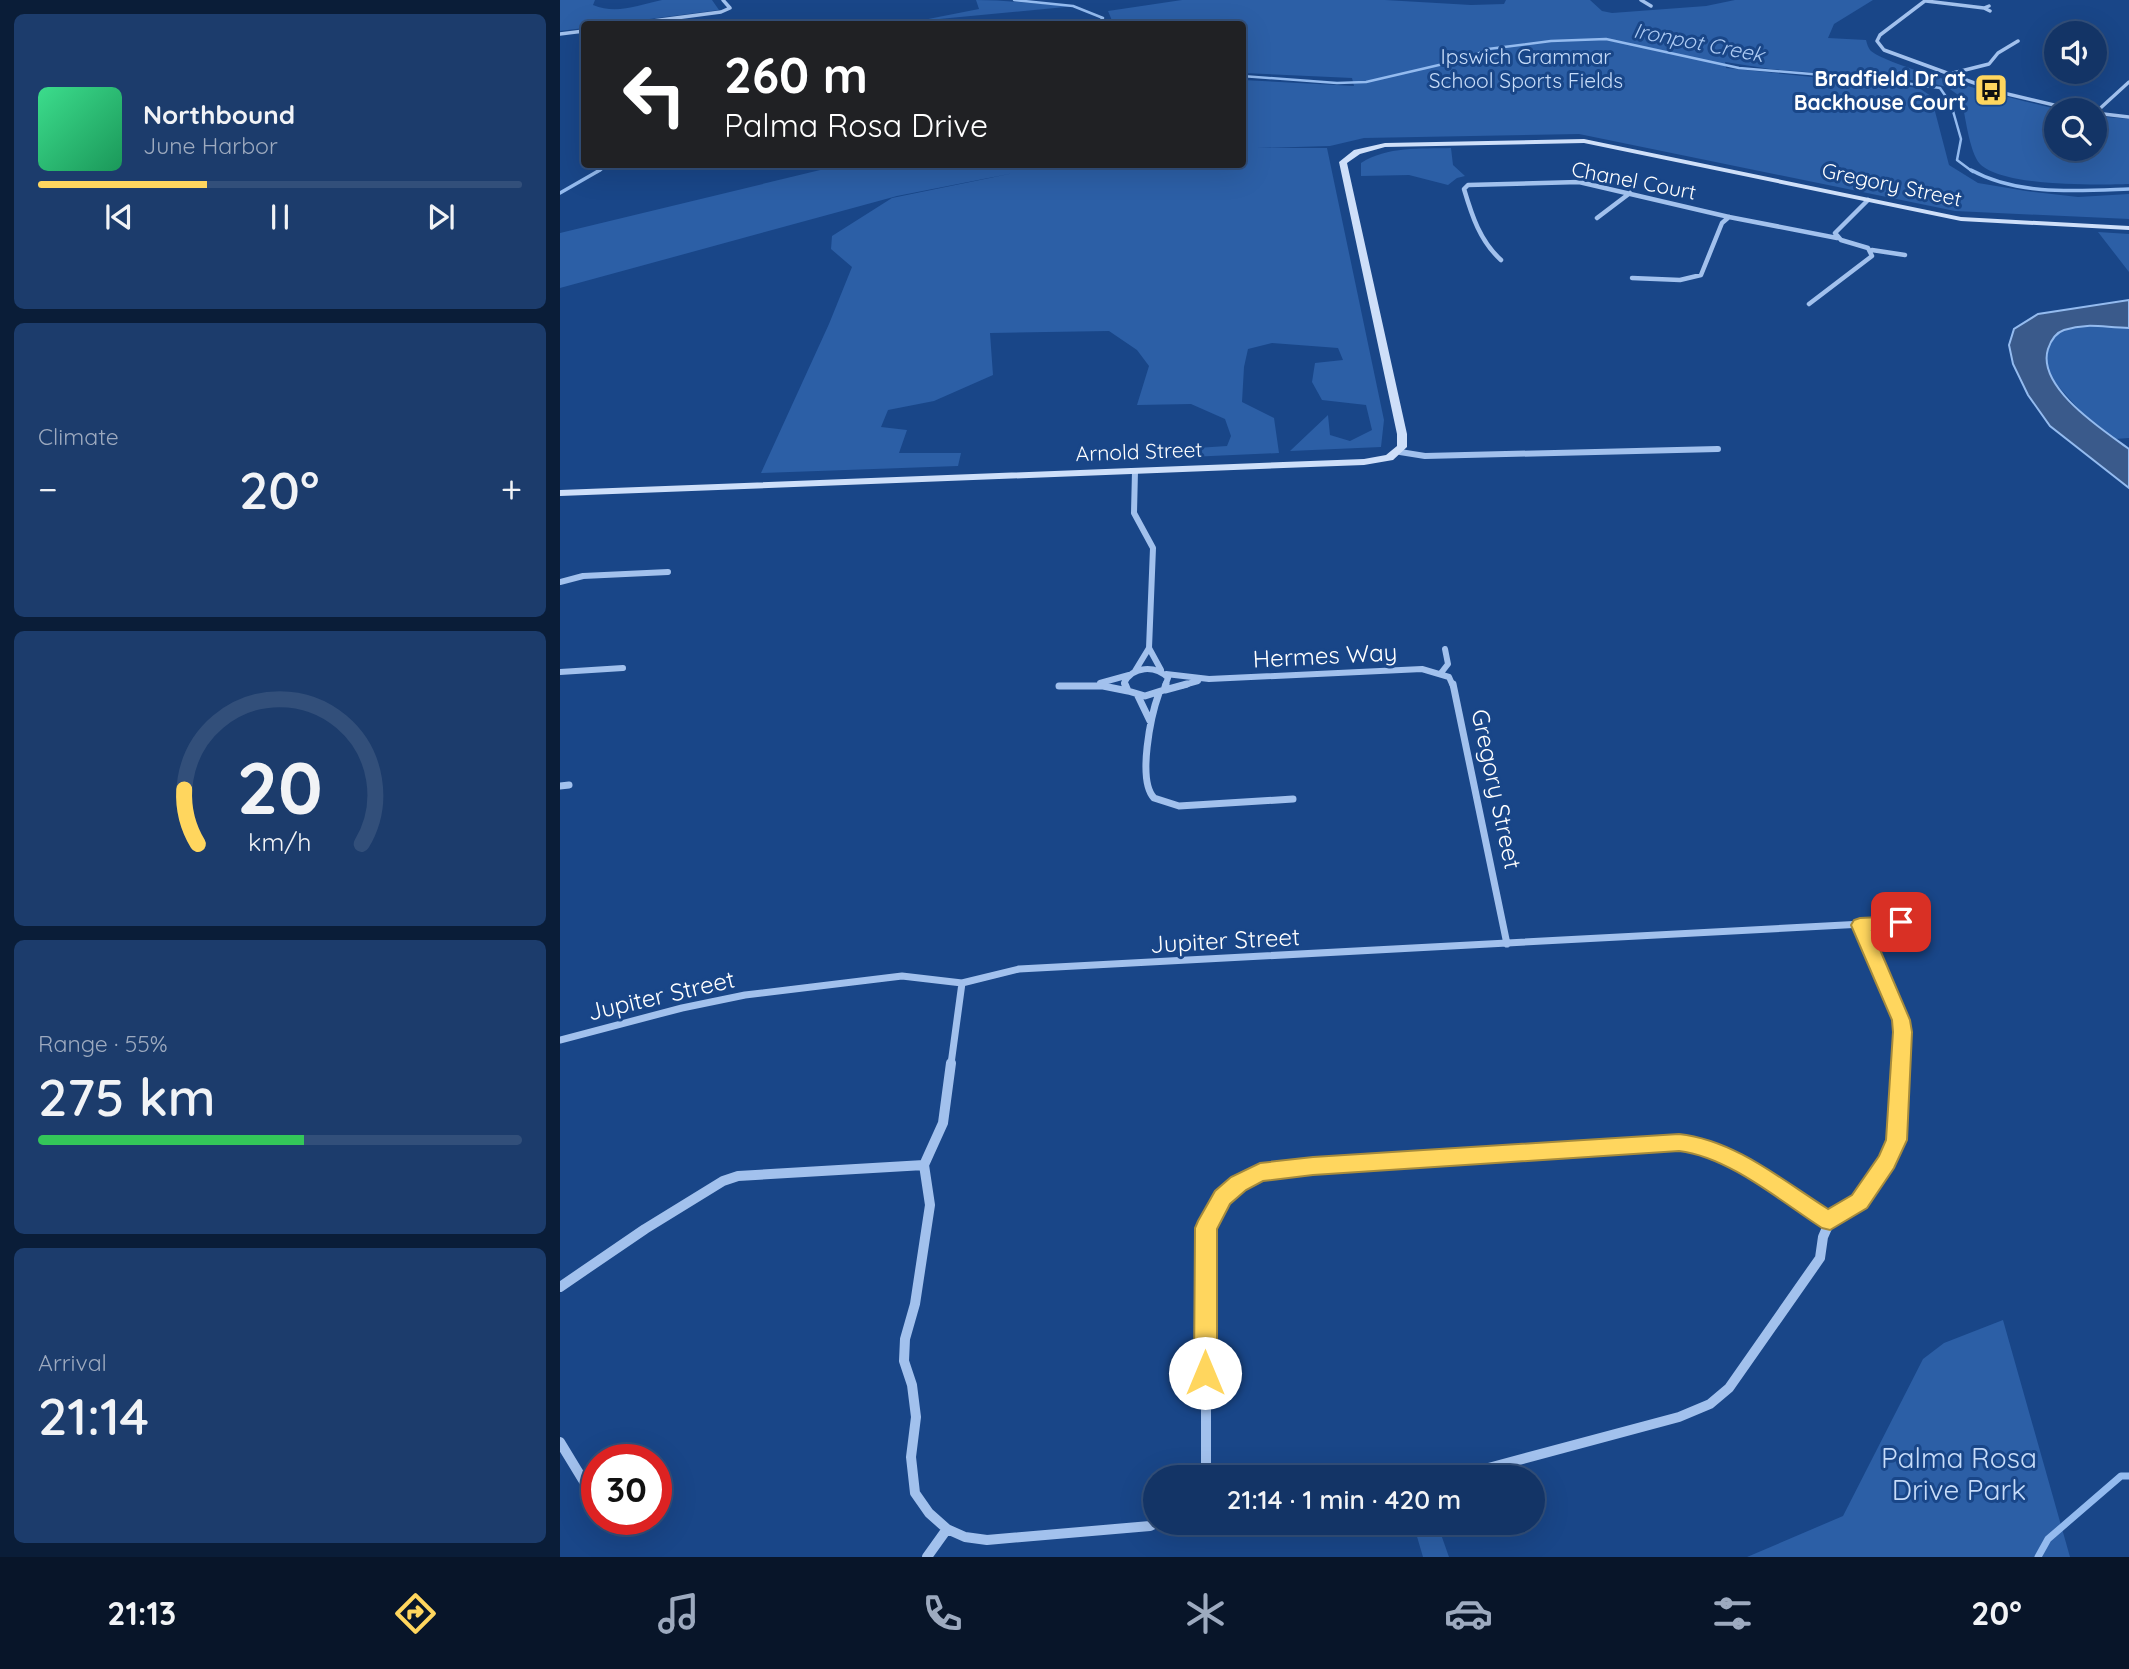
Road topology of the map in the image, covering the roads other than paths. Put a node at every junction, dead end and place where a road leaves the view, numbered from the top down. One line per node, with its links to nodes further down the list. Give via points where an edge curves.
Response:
1 (723, 0): 6 (street, via 730,8 721,12)
2 (1642, 0): 4 (street)
3 (1926, 1): 5 (street); 10 (street, via 1877,41 1894,55)
4 (1651, 6)
5 (1990, 8)
6 (653, 21)
7 (581, 31): 8 (street)
8 (560, 34)
9 (2018, 41): 10 (street, via 1989,64)
10 (1952, 73): 13 (street, via 1999,92)
11 (2129, 82): 12 (street)
12 (2107, 102)
13 (2044, 103)
14 (2107, 114): 15 (street)
15 (2129, 117)
16 (1630, 193): 18 (street, Chanel Court); 19 (street); 24 (street, Chanel Court, via 1566,181 1468,185 1464,189 1474,224 1488,250)
17 (1868, 200): 20 (main road, Gregory Street, via 1975,221); 21 (street, via 1835,233); 28 (main road, Gregory Street, via 1584,143 1404,145 1362,153 1347,171 1402,434)
18 (1729, 217): 21 (street, Chanel Court); 25 (street, via 1722,223 1701,275 1680,280)
19 (1597, 218)
20 (2129, 228)
21 (1837, 238): 22 (street, Chanel Court)
22 (1872, 250): 23 (street, Chanel Court); 26 (street, via 1872,256)
23 (1905, 255)
24 (1501, 260)
25 (1632, 278)
26 (1809, 304)
27 (1718, 449): 28 (street, Arnold Street, via 1436,456)
28 (1400, 452): 29 (main road, Arnold Street, via 1364,462)
29 (1135, 471): 30 (main road, Arnold Street); 33 (street, via 1134,512 1153,548)
30 (560, 493)
31 (668, 572): 32 (street, via 583,576)
32 (560, 582)
33 (1149, 648): 37 (street); 38 (street)
34 (1445, 649): 39 (street, via 1448,664)
35 (623, 668): 36 (street)
36 (560, 672)
37 (1163, 672): 38 (street, Hermes Way); 40 (street, Hermes Way); 44 (street, via 1169,682)
38 (1132, 673): 41 (street, Hermes Way); 43 (street, via 1124,683)
39 (1441, 673): 40 (street, Hermes Way, via 1422,669); 50 (street, Gregory Street, via 1455,689)
40 (1209, 679): 44 (street, Hermes Way)
41 (1089, 685): 42 (street); 43 (street)
42 (1059, 687)
43 (1128, 691): 45 (street)
44 (1161, 692): 45 (street, Hermes Way); 46 (street)
45 (1138, 696): 46 (street)
46 (1150, 722): 47 (street, via 1148,786 1159,801 1179,806)
47 (1293, 799)
48 (1901, 922): 49 (street, Jupiter Street)
49 (1860, 925): 50 (street, Jupiter Street); 54 (street, via 1901,1020 1896,1140 1860,1201)
50 (1507, 944): 51 (street, Jupiter Street, via 1019,969)
51 (962, 984): 52 (street, Jupiter Street, via 902,976 810,985 682,1008); 53 (street, via 943,1123)
52 (560, 1040)
53 (924, 1165): 55 (street, via 738,1176 723,1181); 61 (street, via 930,1205 904,1361 916,1417 911,1457 915,1493)
54 (1830, 1221): 57 (street, via 1727,1156 1679,1142 1260,1172 1223,1198 1206,1228); 58 (street, via 1820,1258 1747,1366 1710,1404 1650,1426)
55 (560, 1287)
56 (560, 1442): 59 (street)
57 (1206, 1465)
58 (1501, 1465)
59 (581, 1477)
60 (1143, 1527): 61 (street, via 987,1540)
61 (947, 1529): 62 (street)
62 (928, 1557)

